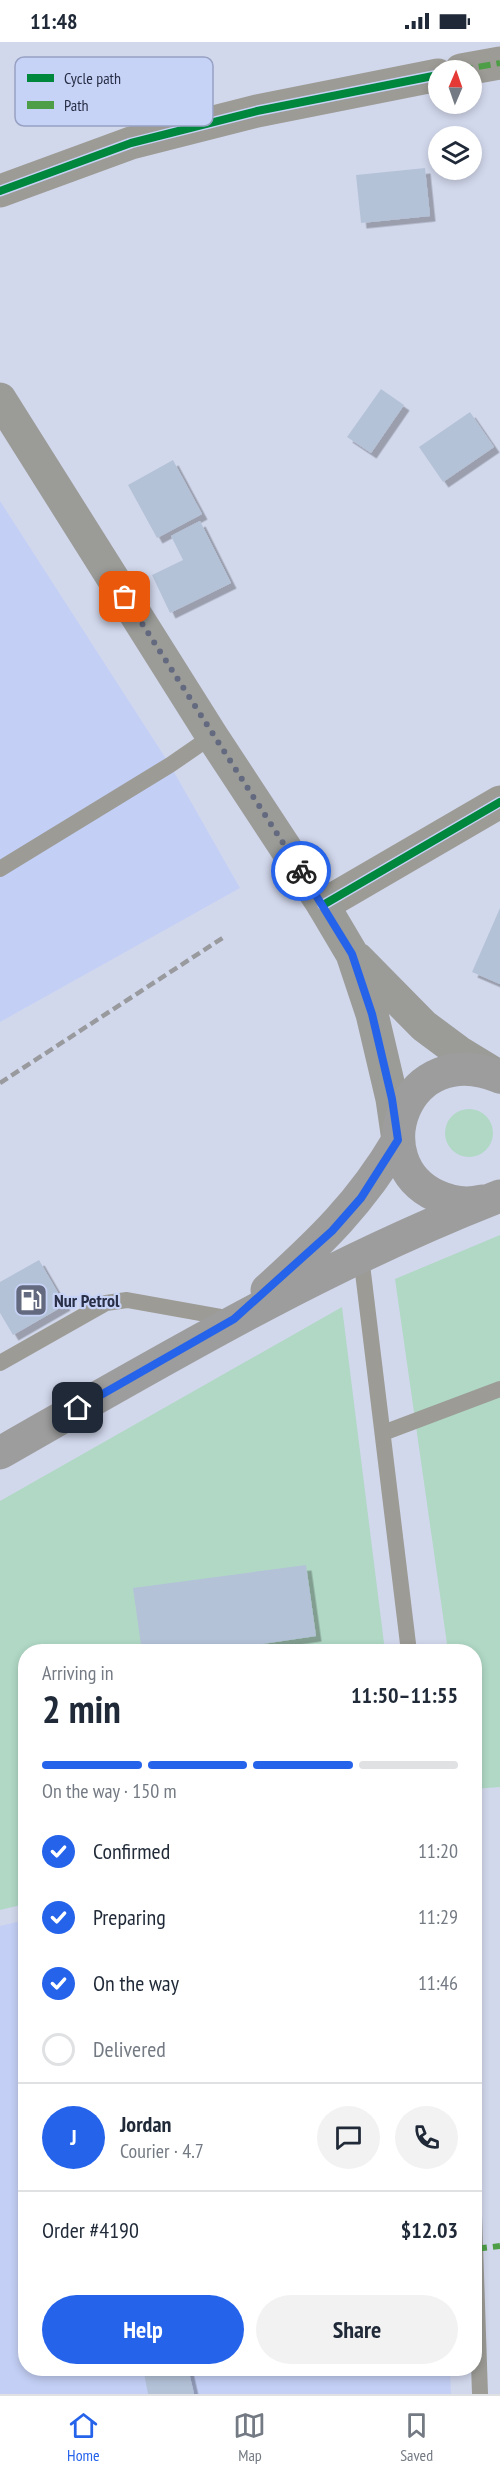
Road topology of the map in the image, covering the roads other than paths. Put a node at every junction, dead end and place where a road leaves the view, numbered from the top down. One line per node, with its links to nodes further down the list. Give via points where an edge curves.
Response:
1 (500, 63): 2 (street)
2 (482, 66)
3 (428, 77): 4 (street)
4 (213, 122)
5 (198, 126): 6 (street, via 131,143)
6 (0, 190)
7 (0, 399): 8 (main road)
8 (212, 736): 10 (lane); 11 (main road)
9 (500, 802): 11 (street)
10 (0, 869)
11 (323, 905): 12 (main road)
12 (352, 954): 13 (main road, via 424,1026); 14 (main road, via 372,1014)
13 (500, 1077): 14 (main road, via 462,1068 441,1072 423,1083 409,1099 400,1119)
14 (398, 1140): 15 (main road, via 403,1161 414,1179 430,1193 449,1202 471,1204); 17 (main road, via 361,1198 332,1231)
15 (497, 1196): 16 (main road)
16 (361, 1256): 17 (main road); 20 (lane)
17 (234, 1319): 18 (lane, via 128,1300 106,1303); 21 (main road)
18 (0, 1364)
19 (500, 1389): 20 (lane)
20 (383, 1433): 22 (lane)
21 (0, 1453)
22 (409, 1644)
23 (479, 2376): 24 (lane)
24 (480, 2394)

